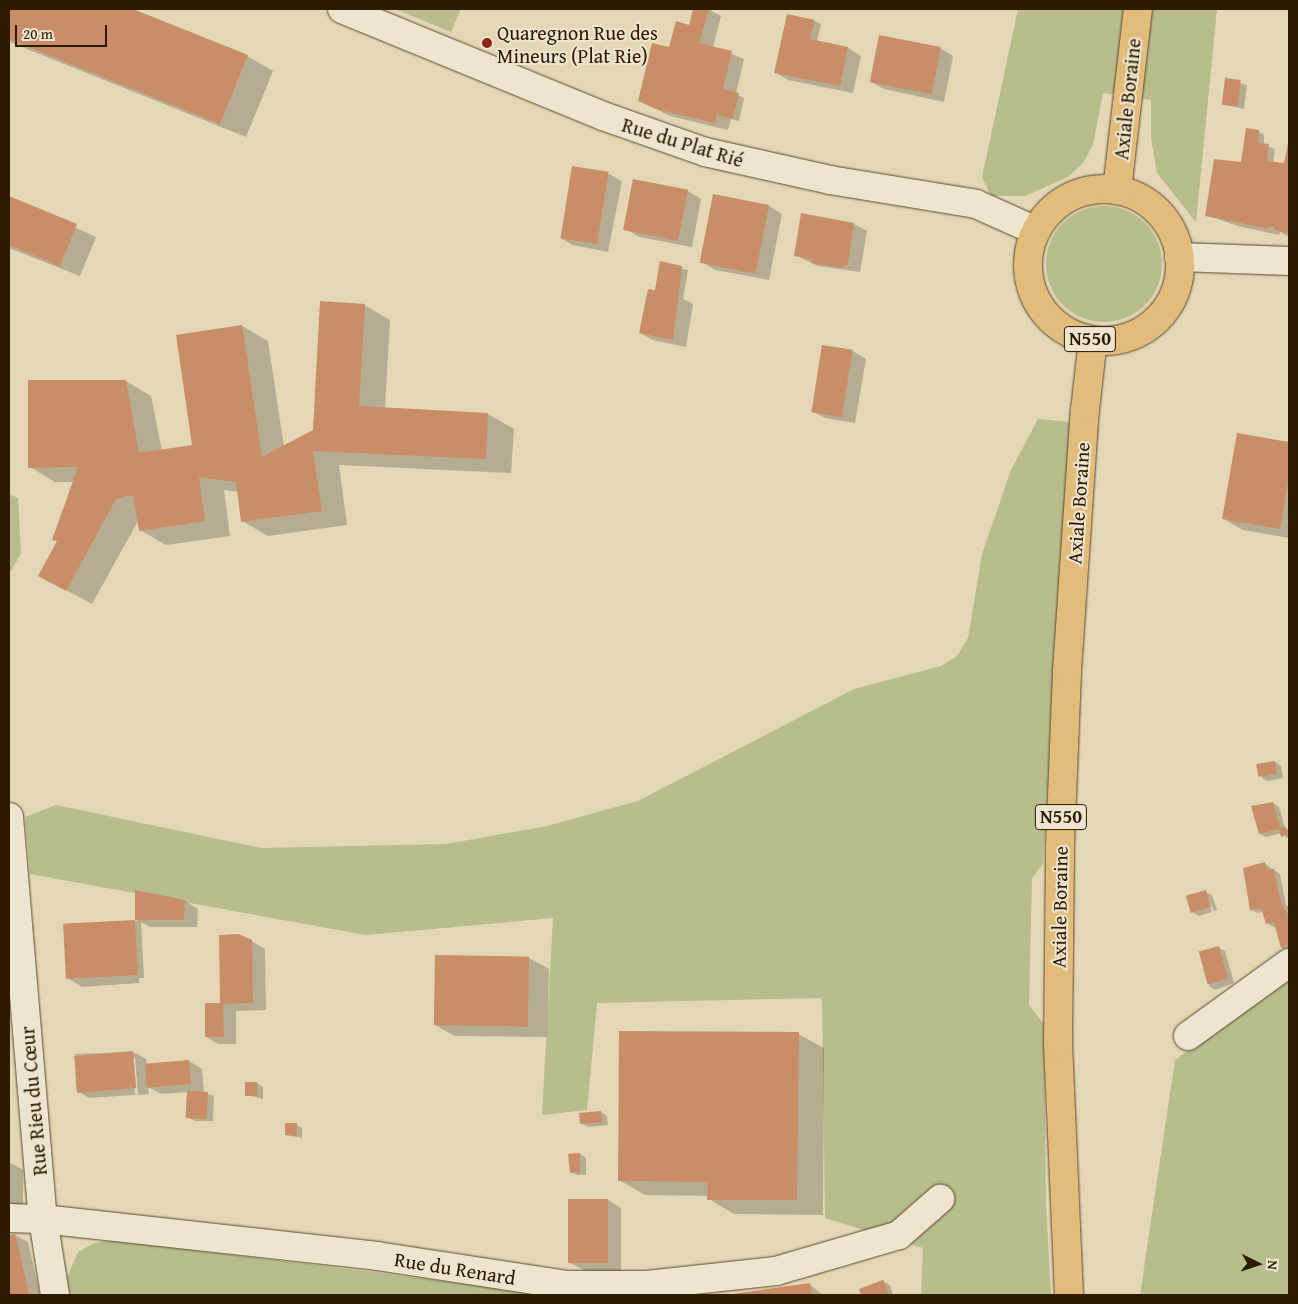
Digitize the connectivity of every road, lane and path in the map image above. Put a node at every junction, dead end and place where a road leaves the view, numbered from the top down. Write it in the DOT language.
graph roads {
  1 [pos="342,9"];
  2 [pos="1138,9"];
  3 [pos="1117,190"];
  4 [pos="1036,231"];
  5 [pos="1179,257"];
  6 [pos="1289,260"];
  7 [pos="1094,340"];
  8 [pos="9,817"];
  9 [pos="1289,963"];
  10 [pos="1188,1036"];
  11 [pos="940,1199"];
  12 [pos="9,1218"];
  13 [pos="43,1219"];
  14 [pos="55,1295"];
  15 [pos="1069,1295"];
  1 -- 4 [label="street, Rue du Plat Rié"];
  2 -- 3 [label="main road, Axiale Boraine"];
  3 -- 4 [label="main road, N550"];
  3 -- 5 [label="main road, N550"];
  4 -- 7 [label="main road, N550"];
  5 -- 6 [label="street"];
  5 -- 7 [label="main road, N550"];
  7 -- 15 [label="main road, Axiale Boraine / N550"];
  8 -- 13 [label="street, Rue Rieu du Cœur"];
  9 -- 10 [label="street"];
  11 -- 13 [label="street, Rue du Renard"];
  12 -- 13 [label="street, Rue du Renard"];
  13 -- 14 [label="street, Rue Rieu du Cœur"];
}
